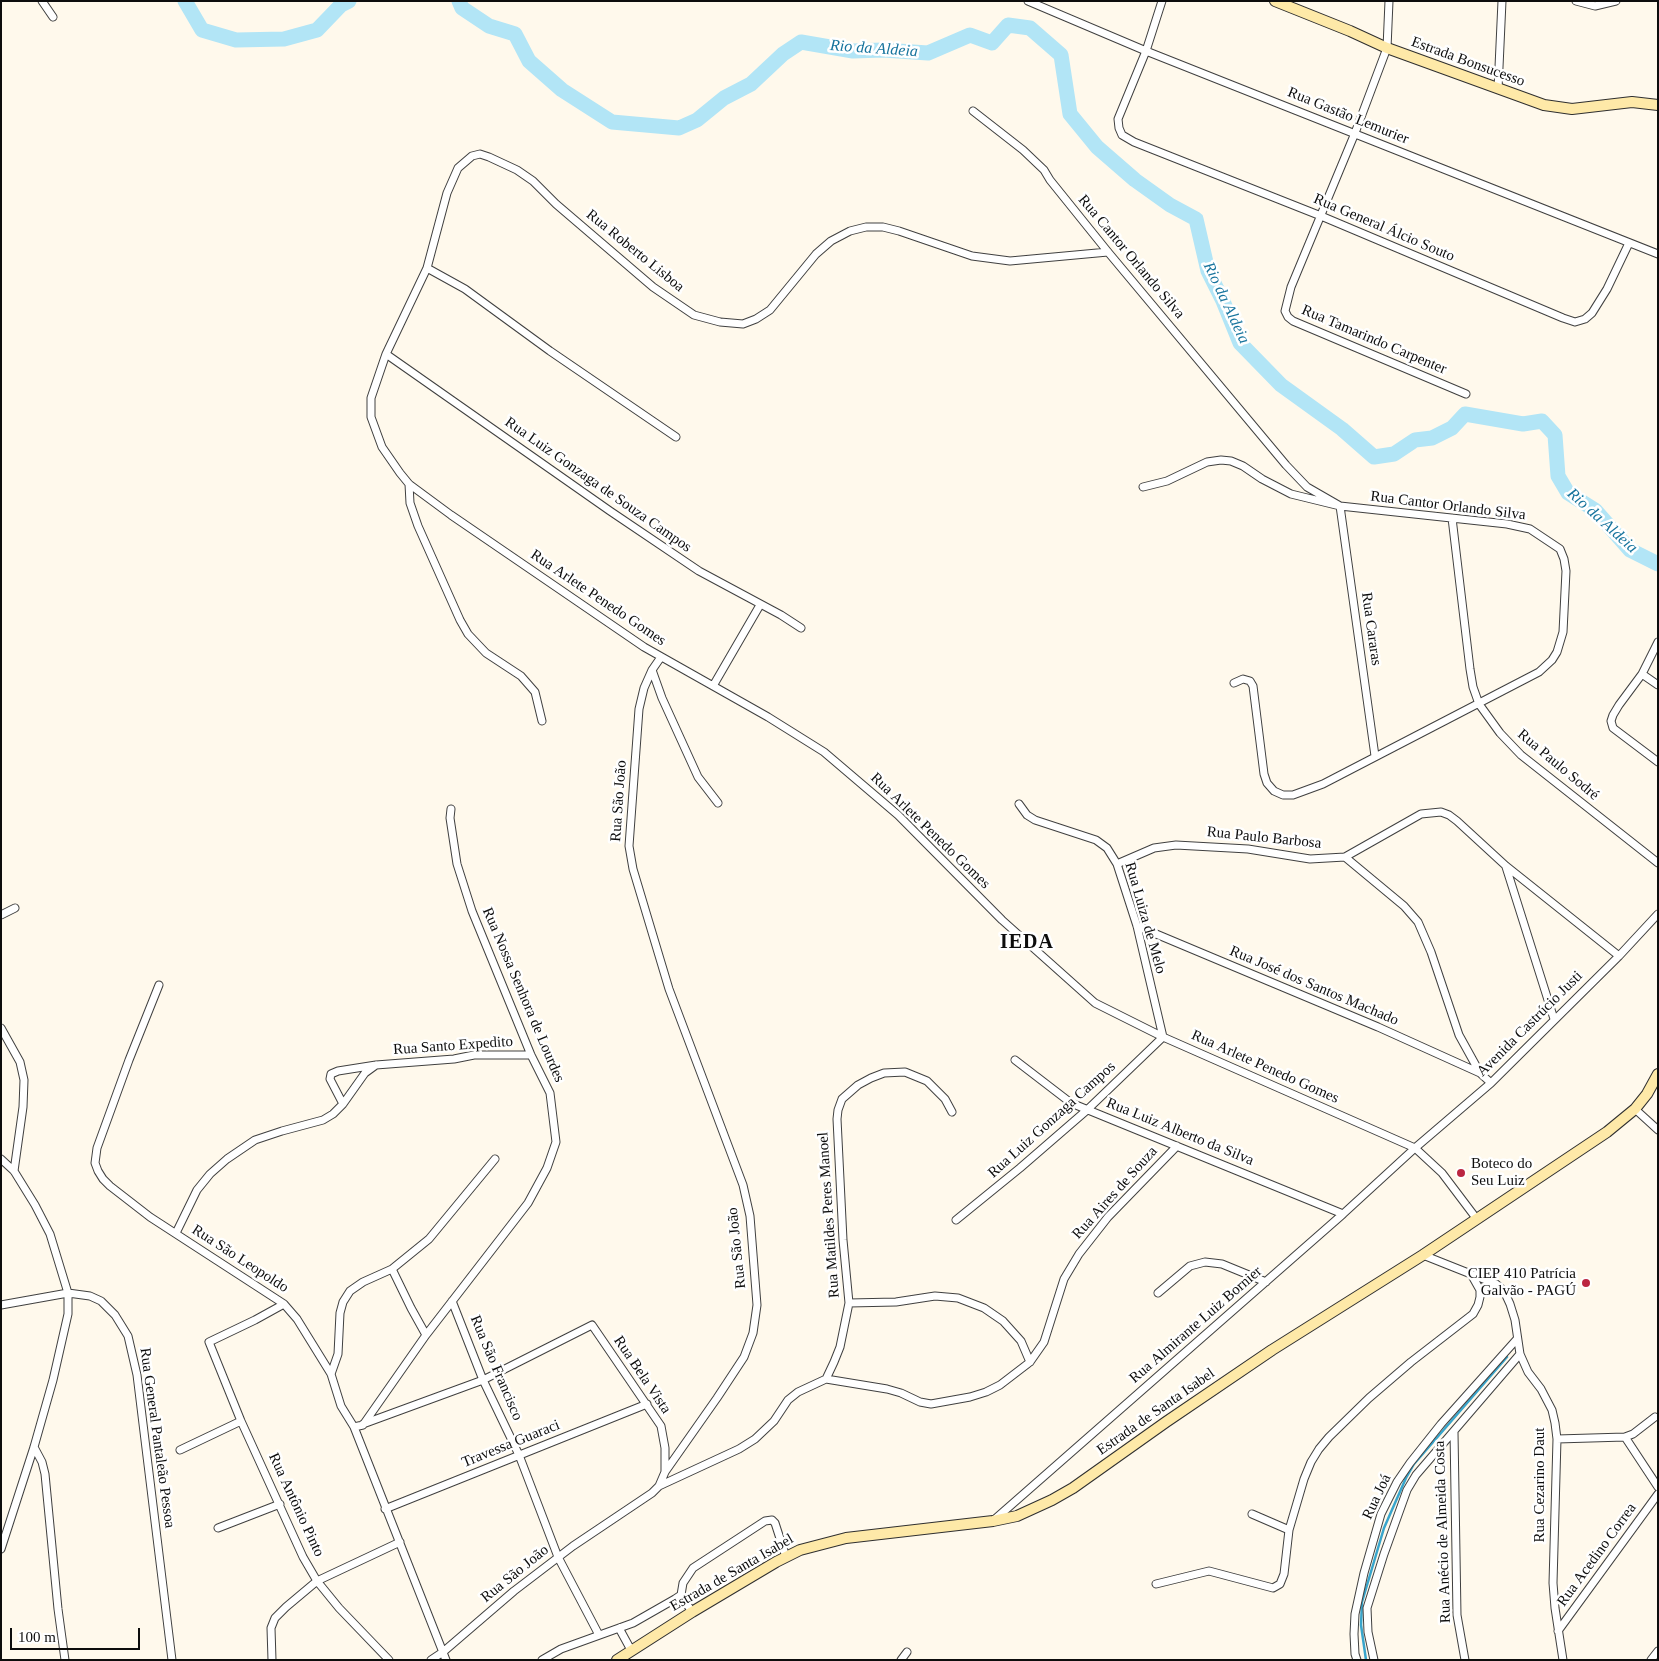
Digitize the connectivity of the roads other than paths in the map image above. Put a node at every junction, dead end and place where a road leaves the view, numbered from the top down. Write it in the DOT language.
graph roads {
  1 [pos="42,1"];
  2 [pos="1028,1"];
  3 [pos="1162,1"];
  4 [pos="1275,1"];
  5 [pos="1389,1"];
  6 [pos="1502,1"];
  7 [pos="1576,1"];
  8 [pos="1616,1"];
  9 [pos="53,17"];
  10 [pos="1387,48"];
  11 [pos="1146,51"];
  12 [pos="1498,89"];
  13 [pos="1658,105"];
  14 [pos="973,111"];
  15 [pos="1355,133"];
  16 [pos="480,154"];
  17 [pos="1321,216"];
  18 [pos="1629,243"];
  19 [pos="1108,252"];
  20 [pos="1658,254"];
  21 [pos="427,268"];
  22 [pos="386,354"];
  23 [pos="1466,394"];
  24 [pos="676,437"];
  25 [pos="409,484"];
  26 [pos="1143,487"];
  27 [pos="1340,506"];
  28 [pos="1452,518"];
  29 [pos="760,605"];
  30 [pos="801,628"];
  31 [pos="1658,642"];
  32 [pos="661,657"];
  33 [pos="652,670"];
  34 [pos="1642,674"];
  35 [pos="1234,683"];
  36 [pos="1658,685"];
  37 [pos="713,686"];
  38 [pos="1479,704"];
  39 [pos="542,721"];
  40 [pos="1375,756"];
  41 [pos="1658,762"];
  42 [pos="718,803"];
  43 [pos="1019,804"];
  44 [pos="451,809"];
  45 [pos="1345,857"];
  46 [pos="1658,863"];
  47 [pos="1117,864"];
  48 [pos="1506,866"];
  49 [pos="15,908"];
  50 [pos="1658,914"];
  51 [pos="1,915"];
  52 [pos="1137,926"];
  53 [pos="1619,956"];
  54 [pos="159,986"];
  55 [pos="1554,1019"];
  56 [pos="1,1028"];
  57 [pos="1163,1037"];
  58 [pos="531,1055"];
  59 [pos="1015,1060"];
  60 [pos="376,1065"];
  61 [pos="1480,1073"];
  62 [pos="1658,1074"];
  63 [pos="1491,1083"];
  64 [pos="343,1104"];
  65 [pos="1635,1109"];
  66 [pos="1087,1110"];
  67 [pos="952,1112"];
  68 [pos="1658,1130"];
  69 [pos="1177,1146"];
  70 [pos="1415,1148"];
  71 [pos="1,1159"];
  72 [pos="494,1159"];
  73 [pos="14,1172"];
  74 [pos="1344,1214"];
  75 [pos="1476,1218"];
  76 [pos="956,1220"];
  77 [pos="176,1233"];
  78 [pos="1423,1255"];
  79 [pos="392,1270"];
  80 [pos="1471,1274"];
  81 [pos="1266,1282"];
  82 [pos="1158,1292"];
  83 [pos="68,1293"];
  84 [pos="452,1301"];
  85 [pos="849,1303"];
  86 [pos="284,1304"];
  87 [pos="1,1305"];
  88 [pos="426,1335"];
  89 [pos="1517,1339"];
  90 [pos="1520,1354"];
  91 [pos="1030,1362"];
  92 [pos="331,1374"];
  93 [pos="1491,1377"];
  94 [pos="826,1379"];
  95 [pos="483,1380"];
  96 [pos="647,1404"];
  97 [pos="1656,1417"];
  98 [pos="241,1421"];
  99 [pos="363,1424"];
  100 [pos="354,1427"];
  101 [pos="1454,1432"];
  102 [pos="1625,1437"];
  103 [pos="1556,1439"];
  104 [pos="34,1447"];
  105 [pos="180,1450"];
  106 [pos="519,1455"];
  107 [pos="665,1472"];
  108 [pos="659,1486"];
  109 [pos="1658,1487"];
  110 [pos="1658,1494"];
  111 [pos="280,1504"];
  112 [pos="386,1509"];
  113 [pos="1252,1514"];
  114 [pos="993,1521"];
  115 [pos="218,1528"];
  116 [pos="1289,1530"];
  117 [pos="400,1542"];
  118 [pos="1,1549"];
  119 [pos="558,1557"];
  120 [pos="786,1557"];
  121 [pos="317,1581"];
  122 [pos="1156,1584"];
  123 [pos="681,1595"];
  124 [pos="692,1612"];
  125 [pos="619,1628"];
  126 [pos="1558,1631"];
  127 [pos="599,1635"];
  128 [pos="632,1650"];
  129 [pos="1658,1651"];
  130 [pos="443,1652"];
  131 [pos="907,1652"];
  132 [pos="65,1660"];
  133 [pos="172,1660"];
  134 [pos="272,1660"];
  135 [pos="389,1660"];
  136 [pos="431,1660"];
  137 [pos="446,1660"];
  138 [pos="542,1660"];
  139 [pos="617,1660"];
  140 [pos="901,1660"];
  141 [pos="1357,1660"];
  142 [pos="1374,1660"];
  143 [pos="1466,1660"];
  144 [pos="1563,1660"];
  145 [pos="1651,1660"];
  1 -- 9 [label="street"];
  2 -- 11 [label="street, Rua Gastão Lemurier"];
  3 -- 11 [label="street"];
  4 -- 10 [label="main road, Estrada Bonsucesso"];
  5 -- 10 [label="street, Rua Tamarindo Carpenter"];
  6 -- 12 [label="street"];
  7 -- 8 [label="street"];
  10 -- 12 [label="main road, Estrada Bonsucesso"];
  10 -- 15 [label="street, Rua Tamarindo Carpenter"];
  11 -- 15 [label="street, Rua Gastão Lemurier"];
  11 -- 17 [label="street, Rua General Álcio Souto"];
  12 -- 13 [label="main road, Estrada Bonsucesso"];
  14 -- 19 [label="street, Rua Cantor Orlando Silva"];
  15 -- 17 [label="street, Rua Tamarindo Carpenter"];
  15 -- 18 [label="street, Rua Gastão Lemurier"];
  16 -- 19 [label="street, Rua Roberto Lisboa"];
  16 -- 21 [label="street, Rua Arlete Penedo Gomes"];
  17 -- 18 [label="street, Rua General Álcio Souto"];
  17 -- 23 [label="street, Rua Tamarindo Carpenter"];
  18 -- 20 [label="street, Rua Gastão Lemurier"];
  19 -- 27 [label="street, Rua Cantor Orlando Silva"];
  21 -- 22 [label="street, Rua Arlete Penedo Gomes"];
  21 -- 24 [label="street"];
  22 -- 25 [label="street, Rua Arlete Penedo Gomes"];
  22 -- 29 [label="street, Rua Luiz Gonzaga de Souza Campos"];
  25 -- 32 [label="street, Rua Arlete Penedo Gomes"];
  25 -- 39 [label="street"];
  26 -- 27 [label="street"];
  27 -- 28 [label="street, Rua Cantor Orlando Silva"];
  27 -- 40 [label="street, Rua Cararas"];
  28 -- 38 [label="street, Rua Paulo Sodré"];
  28 -- 38 [label="street, Rua Cantor Orlando Silva"];
  29 -- 30 [label="street, Rua Luiz Gonzaga de Souza Campos"];
  29 -- 37 [label="street"];
  31 -- 34 [label="street"];
  32 -- 33 [label="street, Rua São João"];
  32 -- 37 [label="street, Rua Arlete Penedo Gomes"];
  33 -- 42 [label="street"];
  33 -- 107 [label="street, Rua São João"];
  34 -- 36 [label="street"];
  34 -- 41 [label="street"];
  35 -- 40 [label="street, Rua Cantor Orlando Silva"];
  37 -- 57 [label="street, Rua Arlete Penedo Gomes"];
  38 -- 40 [label="street, Rua Cantor Orlando Silva"];
  38 -- 46 [label="street, Rua Paulo Sodré"];
  43 -- 47 [label="street, Rua Luiza de Melo"];
  44 -- 58 [label="street, Rua Nossa Senhora de Lourdes"];
  45 -- 47 [label="street, Rua Paulo Barbosa"];
  45 -- 48 [label="street, Rua Paulo Barbosa"];
  45 -- 61 [label="street"];
  47 -- 52 [label="street, Rua Luiza de Melo"];
  48 -- 53 [label="street, Rua Paulo Barbosa"];
  48 -- 55 [label="street"];
  49 -- 51 [label="street"];
  50 -- 53 [label="street, Avenida Castrúcio Justi"];
  52 -- 57 [label="street, Rua Luiza de Melo"];
  52 -- 61 [label="street, Rua José dos Santos Machado"];
  53 -- 55 [label="street, Avenida Castrúcio Justi"];
  54 -- 77 [label="street, Rua São Leopoldo"];
  55 -- 63 [label="street, Avenida Castrúcio Justi"];
  56 -- 73 [label="street"];
  57 -- 66 [label="street, Rua Luiz Gonzaga Campos"];
  57 -- 70 [label="street, Rua Arlete Penedo Gomes"];
  58 -- 60 [label="street, Rua Santo Expedito"];
  58 -- 84 [label="street, Rua Nossa Senhora de Lourdes"];
  59 -- 66 [label="street, Rua Luiz Alberto da Silva"];
  60 -- 64 [label="street, Rua Santo Expedito"];
  60 -- 64 [label="street, Rua Santo Expedito"];
  61 -- 63 [label="street"];
  62 -- 65 [label="main road, Estrada de Santa Isabel"];
  63 -- 70 [label="street, Avenida Castrúcio Justi"];
  64 -- 77 [label="street, Rua Santo Expedito"];
  65 -- 68 [label="street"];
  65 -- 75 [label="main road, Estrada de Santa Isabel"];
  66 -- 69 [label="street, Rua Luiz Alberto da Silva"];
  66 -- 76 [label="street, Rua Luiz Gonzaga Campos"];
  67 -- 85 [label="street, Rua Matildes Peres Manoel"];
  69 -- 74 [label="street, Rua Luiz Alberto da Silva"];
  69 -- 91 [label="street, Rua Aires de Souza"];
  70 -- 74 [label="street, Rua Almirante Luiz Bornier"];
  70 -- 75 [label="street, Rua Arlete Penedo Gomes"];
  71 -- 73 [label="street"];
  72 -- 79 [label="street"];
  73 -- 83 [label="street"];
  74 -- 81 [label="street, Rua Almirante Luiz Bornier"];
  75 -- 78 [label="main road, Estrada de Santa Isabel"];
  77 -- 86 [label="street, Rua São Leopoldo"];
  78 -- 80 [label="street, Rua Cezarino Daut"];
  78 -- 114 [label="main road, Estrada de Santa Isabel"];
  79 -- 88 [label="street"];
  79 -- 92 [label="street"];
  80 -- 89 [label="street, Rua Cezarino Daut"];
  80 -- 116 [label="street"];
  81 -- 82 [label="street"];
  81 -- 114 [label="street, Rua Almirante Luiz Bornier"];
  83 -- 87 [label="street, Rua General Pantaleão Pessoa"];
  83 -- 104 [label="street"];
  83 -- 133 [label="street, Rua General Pantaleão Pessoa"];
  84 -- 88 [label="street, Rua Nossa Senhora de Lourdes"];
  84 -- 95 [label="street, Rua São Francisco"];
  85 -- 91 [label="street"];
  85 -- 94 [label="street, Rua Matildes Peres Manoel"];
  86 -- 92 [label="street, Rua São Leopoldo"];
  86 -- 98 [label="street, Rua Antônio Pinto"];
  88 -- 99 [label="street, Rua Nossa Senhora de Lourdes"];
  89 -- 90 [label="street, Rua Cezarino Daut"];
  89 -- 93 [label="street, Rua Joá"];
  90 -- 93 [label="street, Rua Joá"];
  90 -- 103 [label="street, Rua Cezarino Daut"];
  91 -- 94 [label="street, Rua Aires de Souza"];
  92 -- 100 [label="street, Rua São Leopoldo"];
  93 -- 101 [label="street, Rua Joá"];
  93 -- 141 [label="street, Rua Joá"];
  94 -- 108 [label="street"];
  95 -- 96 [label="street, Rua Bela Vista"];
  95 -- 99 [label="street"];
  95 -- 106 [label="street, Rua São Francisco"];
  96 -- 106 [label="street, Travessa Guaraci"];
  96 -- 107 [label="street, Rua Bela Vista"];
  97 -- 102 [label="street"];
  98 -- 105 [label="street"];
  98 -- 111 [label="street, Rua Antônio Pinto"];
  99 -- 100 [label="street"];
  100 -- 112 [label="street, Rua São Leopoldo"];
  101 -- 142 [label="street, Rua Joá"];
  101 -- 143 [label="street, Rua Anécio de Almeida Costa"];
  102 -- 103 [label="street"];
  102 -- 109 [label="street"];
  103 -- 126 [label="street, Rua Cezarino Daut"];
  104 -- 118 [label="street"];
  104 -- 132 [label="street"];
  106 -- 112 [label="street, Travessa Guaraci"];
  106 -- 119 [label="street, Rua São Francisco"];
  107 -- 108 [label="street, Rua São João"];
  108 -- 119 [label="street, Rua São João"];
  110 -- 126 [label="street, Rua Acedino Correa"];
  111 -- 115 [label="street"];
  111 -- 121 [label="street, Rua Antônio Pinto"];
  112 -- 117 [label="street, Rua São Leopoldo"];
  113 -- 116 [label="street"];
  114 -- 120 [label="main road, Estrada de Santa Isabel"];
  116 -- 122 [label="street"];
  117 -- 121 [label="street"];
  117 -- 130 [label="street, Rua São Leopoldo"];
  119 -- 127 [label="street, Rua São Francisco"];
  119 -- 130 [label="street, Rua São João"];
  120 -- 123 [label="street"];
  120 -- 124 [label="main road, Estrada de Santa Isabel"];
  121 -- 134 [label="street"];
  121 -- 135 [label="street, Rua Antônio Pinto"];
  123 -- 124 [label="street"];
  123 -- 125 [label="street"];
  124 -- 128 [label="main road, Estrada de Santa Isabel"];
  125 -- 127 [label="street"];
  125 -- 128 [label="street"];
  126 -- 144 [label="street, Rua Cezarino Daut"];
  127 -- 138 [label="street"];
  128 -- 139 [label="main road, Estrada de Santa Isabel"];
  129 -- 145 [label="street"];
  130 -- 136 [label="street, Rua São João"];
  130 -- 137 [label="street, Rua São Leopoldo"];
  131 -- 140 [label="street"];
}
